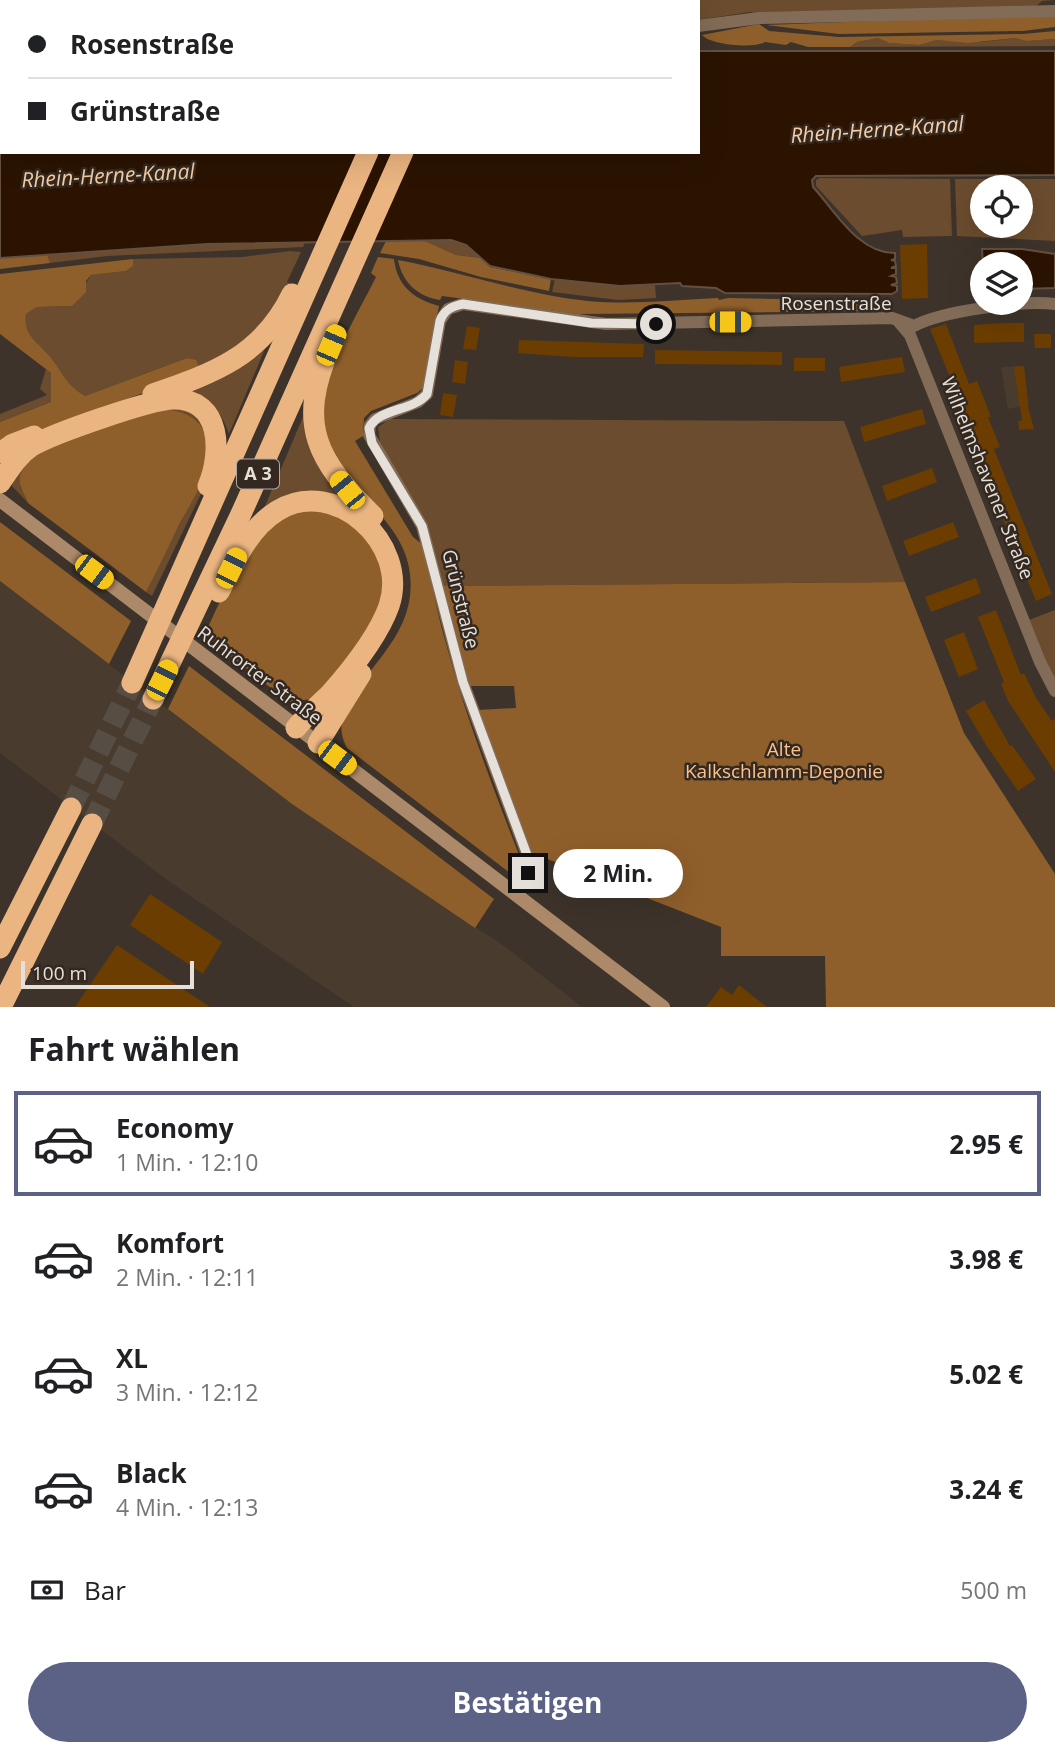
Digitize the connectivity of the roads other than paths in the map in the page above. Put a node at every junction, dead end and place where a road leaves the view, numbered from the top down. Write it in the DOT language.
graph roads {
  1 [pos="1055,11"];
  2 [pos="700,26"];
  3 [pos="367,154"];
  4 [pos="402,154"];
  5 [pos="322,253"];
  6 [pos="347,277"];
  7 [pos="1055,304"];
  8 [pos="448,309"];
  9 [pos="898,321"];
  10 [pos="0,453"];
  11 [pos="0,482"];
  12 [pos="0,500"];
  13 [pos="184,570"];
  14 [pos="171,662"];
  15 [pos="132,683"];
  16 [pos="1055,691"];
  17 [pos="153,699"];
  18 [pos="296,728"];
  19 [pos="318,743"];
  20 [pos="71,808"];
  21 [pos="92,824"];
  22 [pos="513,892"];
  23 [pos="0,948"];
  24 [pos="1,1007"];
  25 [pos="663,1007"];
  1 -- 2 [label="street"];
  3 -- 5 [label="highway, A 3"];
  4 -- 6 [label="highway, A 3"];
  5 -- 10 [label="highway"];
  5 -- 13 [label="highway, A 3"];
  6 -- 14 [label="highway, A 3"];
  6 -- 19 [label="highway"];
  7 -- 9 [label="street, Rosenstraße"];
  8 -- 9 [label="street, Rosenstraße"];
  8 -- 22 [label="street, Grünstraße"];
  9 -- 16 [label="street, Wilhelmshavener Straße"];
  11 -- 13 [label="highway"];
  12 -- 18 [label="main road, Ruhrorter Straße"];
  13 -- 15 [label="highway, A 3"];
  14 -- 17 [label="highway, A 3"];
  14 -- 18 [label="highway"];
  18 -- 19 [label="main road, Ruhrorter Straße"];
  19 -- 22 [label="main road, Ruhrorter Straße"];
  20 -- 23 [label="highway"];
  21 -- 24 [label="highway"];
  22 -- 25 [label="main road, Ruhrorter Straße"];
}
